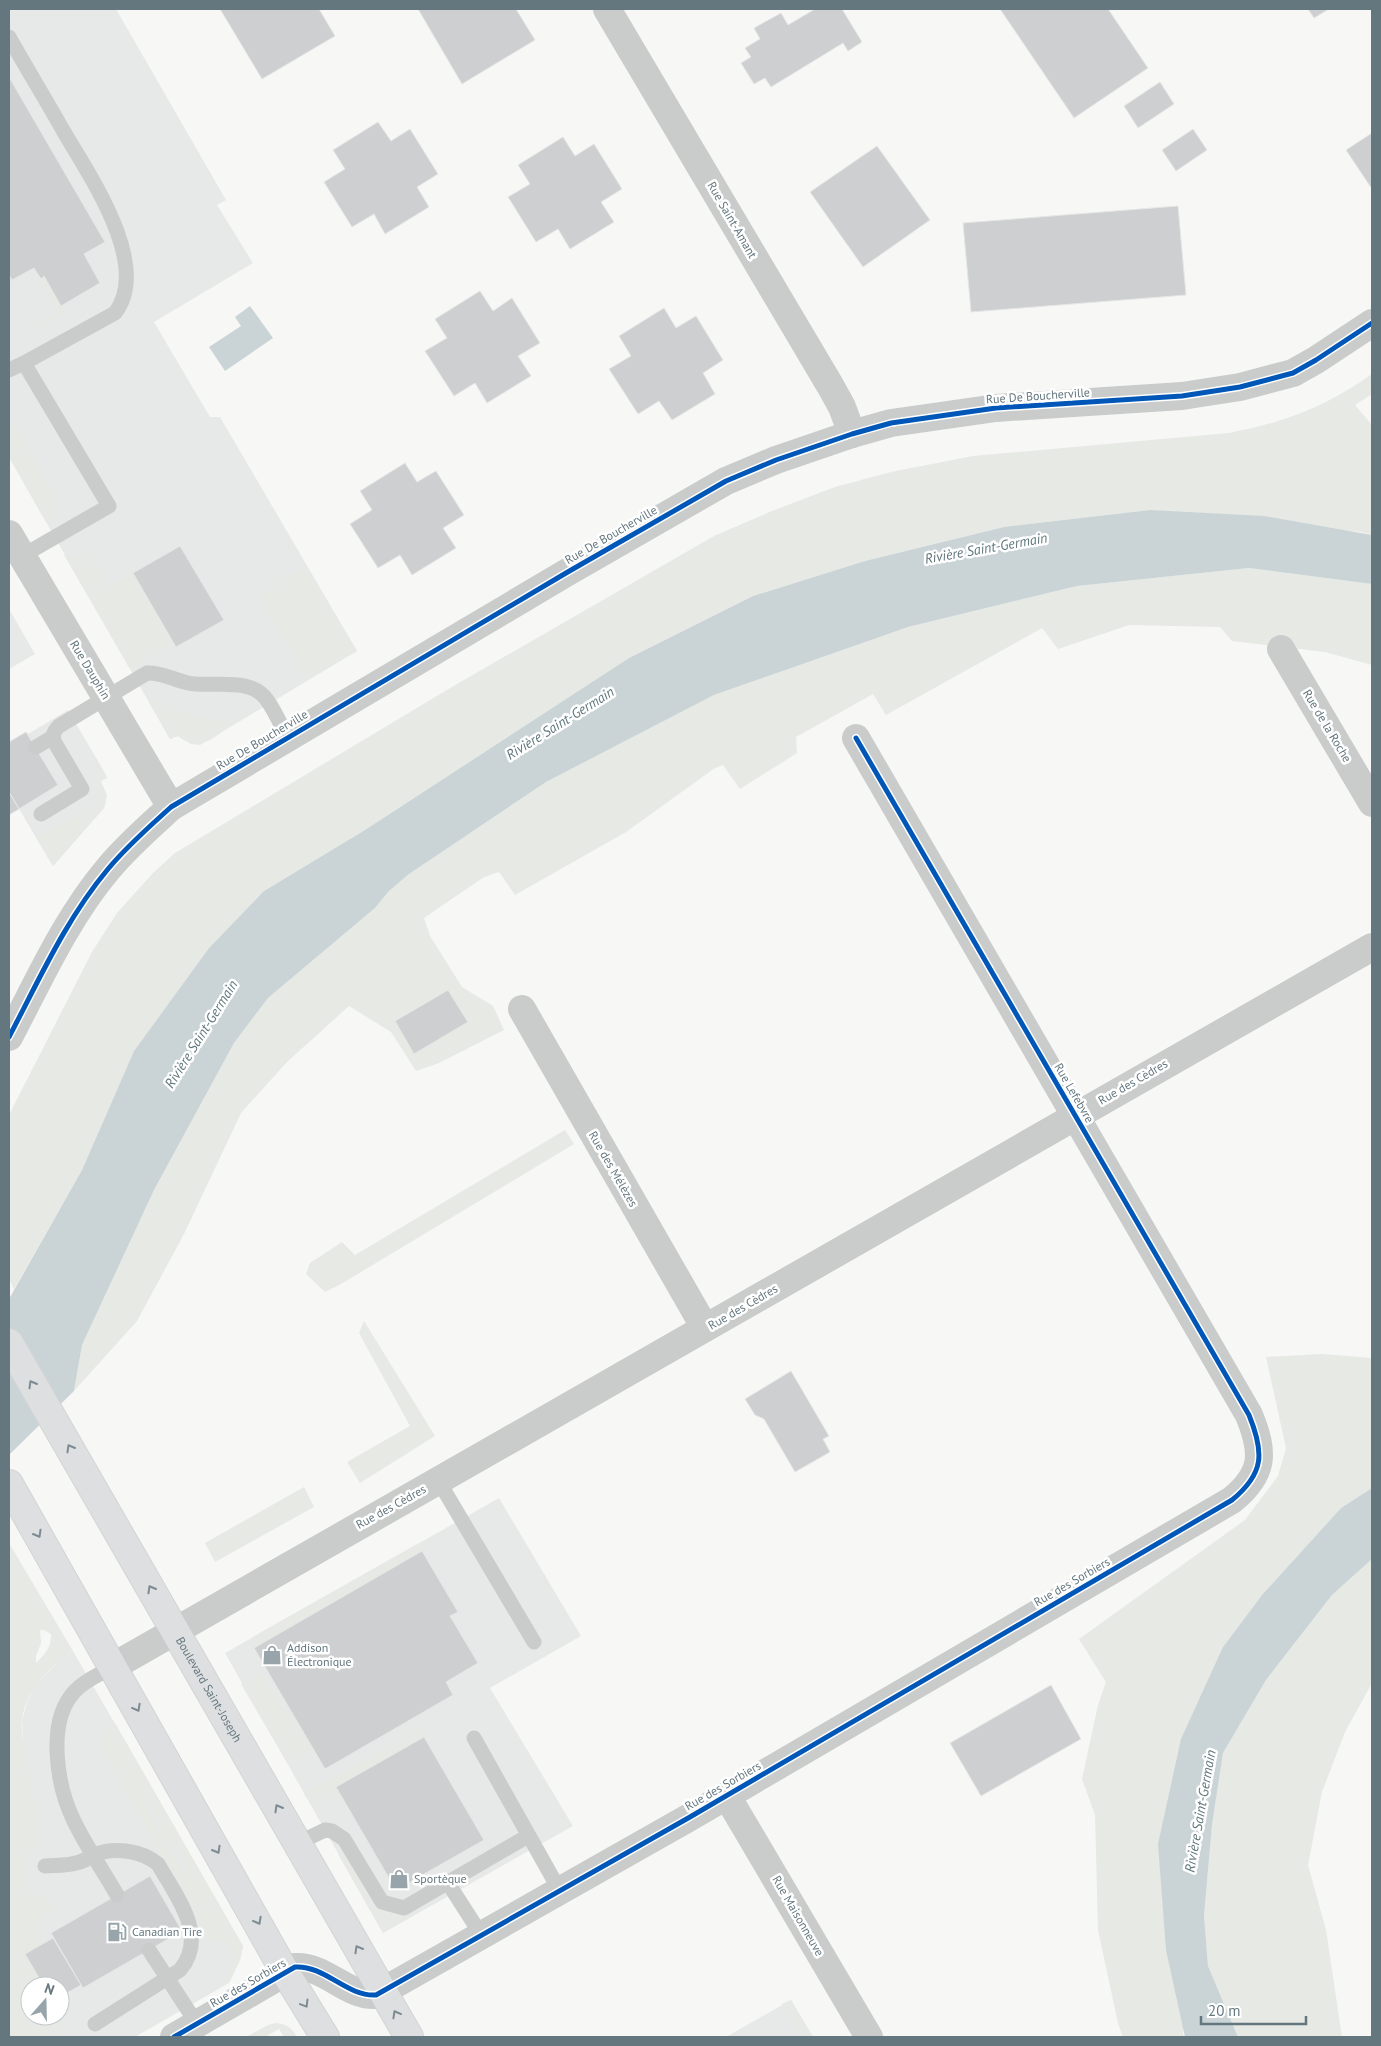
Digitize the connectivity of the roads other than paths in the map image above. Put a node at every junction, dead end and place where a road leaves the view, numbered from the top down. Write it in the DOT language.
graph roads {
  1 [pos="608,9"];
  2 [pos="9,37"];
  3 [pos="1372,323"];
  4 [pos="24,363"];
  5 [pos="9,370"];
  6 [pos="852,434"];
  7 [pos="15,545"];
  8 [pos="1281,648"];
  9 [pos="106,697"];
  10 [pos="53,737"];
  11 [pos="287,737"];
  12 [pos="856,738"];
  13 [pos="36,747"];
  14 [pos="1372,803"];
  15 [pos="171,807"];
  16 [pos="41,814"];
  17 [pos="1372,947"];
  18 [pos="16,1007"];
  19 [pos="522,1010"];
  20 [pos="9,1037"];
  21 [pos="1076,1115"];
  22 [pos="705,1328"];
  23 [pos="9,1343"];
  24 [pos="1260,1463"];
  25 [pos="438,1480"];
  26 [pos="11,1488"];
  27 [pos="175,1632"];
  28 [pos="534,1642"];
  29 [pos="114,1666"];
  30 [pos="474,1738"];
  31 [pos="727,1796"];
  32 [pos="528,1836"];
  33 [pos="298,1843"];
  34 [pos="94,1856"];
  35 [pos="45,1866"];
  36 [pos="448,1882"];
  37 [pos="560,1891"];
  38 [pos="117,1895"];
  39 [pos="482,1936"];
  40 [pos="149,1950"];
  41 [pos="285,1972"];
  42 [pos="167,1978"];
  43 [pos="383,1991"];
  44 [pos="95,2024"];
  45 [pos="185,2031"];
  46 [pos="325,2037"];
  47 [pos="409,2037"];
  48 [pos="869,2037"];
  1 -- 6 [label="street, Rue Saint-Amant"];
  2 -- 4 [label="lane"];
  3 -- 6 [label="street, Rue De Boucherville"];
  4 -- 5 [label="lane"];
  4 -- 7 [label="lane"];
  6 -- 11 [label="street, Rue De Boucherville"];
  7 -- 9 [label="street, Rue Dauphin"];
  8 -- 14 [label="street, Rue de la Roche"];
  9 -- 10 [label="lane"];
  9 -- 11 [label="lane"];
  9 -- 15 [label="street, Rue Dauphin"];
  10 -- 13 [label="lane"];
  10 -- 16 [label="lane"];
  11 -- 15 [label="street, Rue De Boucherville"];
  12 -- 21 [label="street, Rue Lefebvre"];
  15 -- 18 [label="street, Rue De Boucherville"];
  17 -- 21 [label="street, Rue des Cèdres"];
  18 -- 20 [label="street, Rue De Boucherville"];
  19 -- 22 [label="street, Rue des Mélèzes"];
  21 -- 22 [label="street, Rue des Cèdres"];
  21 -- 24 [label="street, Rue Lefebvre"];
  22 -- 25 [label="street, Rue des Cèdres"];
  27 -- 23 [label="main road, Boulevard Saint-Joseph, one-way"];
  24 -- 31 [label="street, Rue des Sorbiers"];
  25 -- 27 [label="street, Rue des Cèdres"];
  25 -- 28 [label="lane"];
  26 -- 29 [label="main road, one-way"];
  27 -- 29 [label="street, Rue des Cèdres"];
  33 -- 27 [label="main road, Boulevard Saint-Joseph, one-way"];
  29 -- 34 [label="lane"];
  29 -- 41 [label="main road, one-way"];
  30 -- 32 [label="lane"];
  31 -- 37 [label="street, Rue des Sorbiers"];
  31 -- 48 [label="street, Rue Maisonneuve"];
  32 -- 36 [label="lane"];
  32 -- 37 [label="lane"];
  33 -- 36 [label="lane"];
  43 -- 33 [label="main road, Boulevard Saint-Joseph, one-way"];
  34 -- 35 [label="lane"];
  34 -- 38 [label="lane"];
  34 -- 42 [label="lane"];
  36 -- 39 [label="lane"];
  37 -- 39 [label="street, Rue des Sorbiers"];
  39 -- 43 [label="street, Rue des Sorbiers"];
  40 -- 42 [label="lane"];
  41 -- 43 [label="street, Rue des Sorbiers"];
  41 -- 45 [label="street, Rue des Sorbiers"];
  41 -- 46 [label="main road, one-way"];
  42 -- 44 [label="lane"];
  42 -- 45 [label="lane"];
  47 -- 43 [label="main road, Boulevard Saint-Joseph, one-way"];
}
